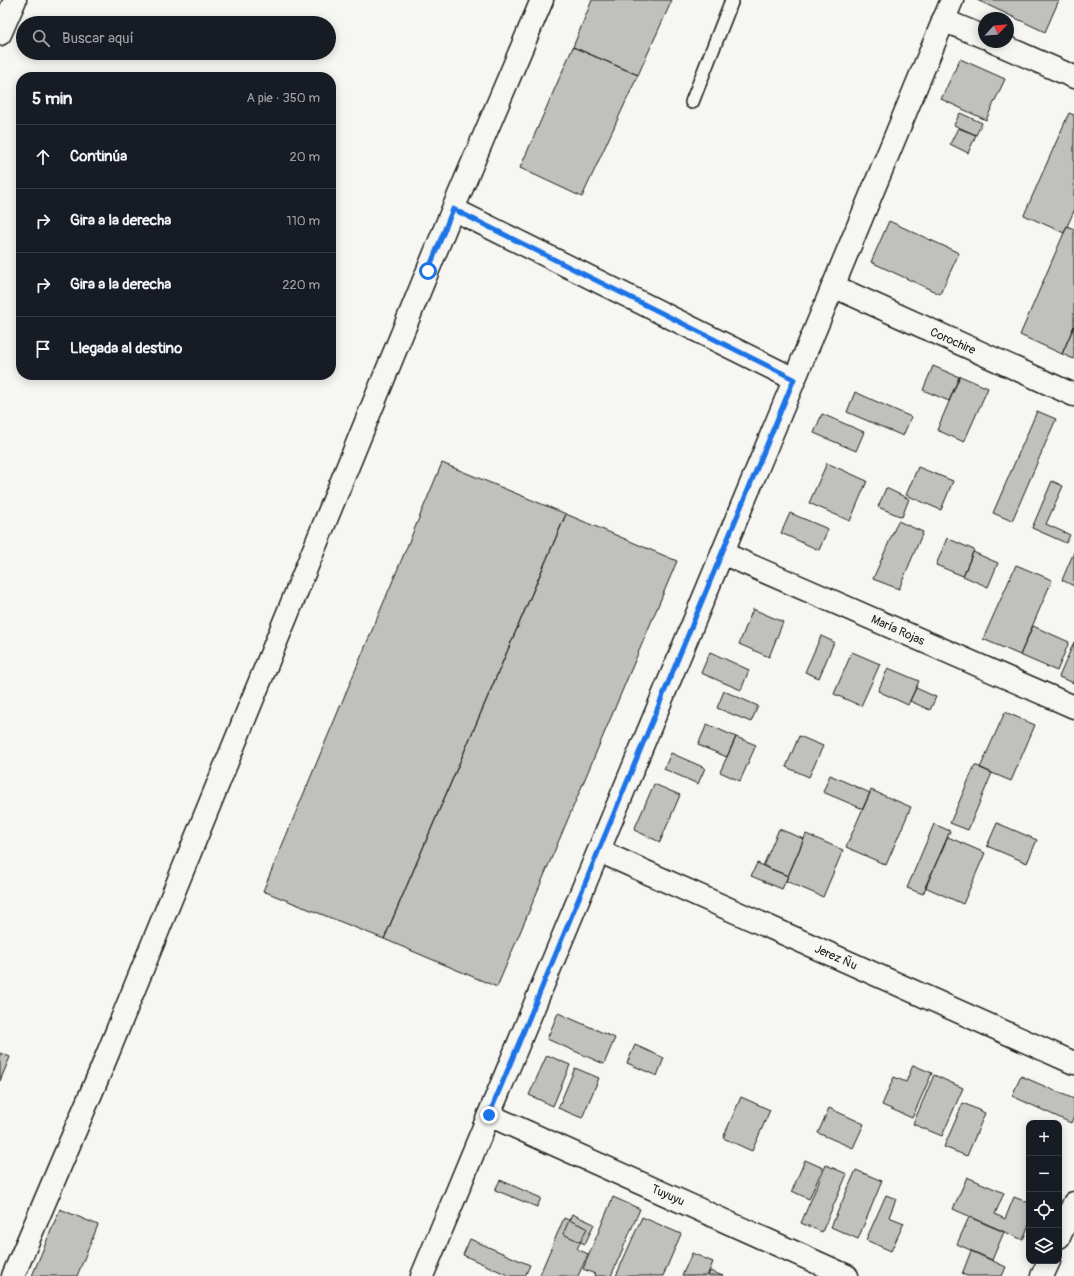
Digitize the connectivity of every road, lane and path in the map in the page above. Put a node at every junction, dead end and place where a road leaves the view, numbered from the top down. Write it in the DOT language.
graph roads {
  1 [pos="15,0"];
  2 [pos="542,0"];
  3 [pos="732,0"];
  4 [pos="952,0"];
  5 [pos="944,20"];
  6 [pos="0,34"];
  7 [pos="978,35"];
  8 [pos="1008,48"];
  9 [pos="1074,77"];
  10 [pos="692,102"];
  11 [pos="453,209"];
  12 [pos="833,286"];
  13 [pos="794,379"];
  14 [pos="1074,395"];
  15 [pos="722,553"];
  16 [pos="1074,707"];
  17 [pos="599,851"];
  18 [pos="1074,1063"];
  19 [pos="489,1115"];
  20 [pos="1074,1203"];
  21 [pos="1062,1231"];
  22 [pos="1048,1264"];
  23 [pos="13,1276"];
  24 [pos="422,1276"];
  25 [pos="847,1276"];
  26 [pos="1042,1276"];
  1 -- 6 [label="street"];
  2 -- 11 [label="street"];
  3 -- 10 [label="lane"];
  4 -- 5 [label="street"];
  5 -- 7 [label="street"];
  5 -- 12 [label="street"];
  8 -- 9 [label="street"];
  11 -- 13 [label="street"];
  11 -- 23 [label="street"];
  12 -- 13 [label="street"];
  12 -- 14 [label="street, Corochire"];
  13 -- 15 [label="street"];
  15 -- 16 [label="street, María Rojas"];
  15 -- 17 [label="street"];
  17 -- 18 [label="street, Jerez Ñu"];
  17 -- 19 [label="street"];
  19 -- 24 [label="street"];
  19 -- 25 [label="street, Tuyuyu"];
  20 -- 21 [label="street"];
  22 -- 26 [label="street"];
}
